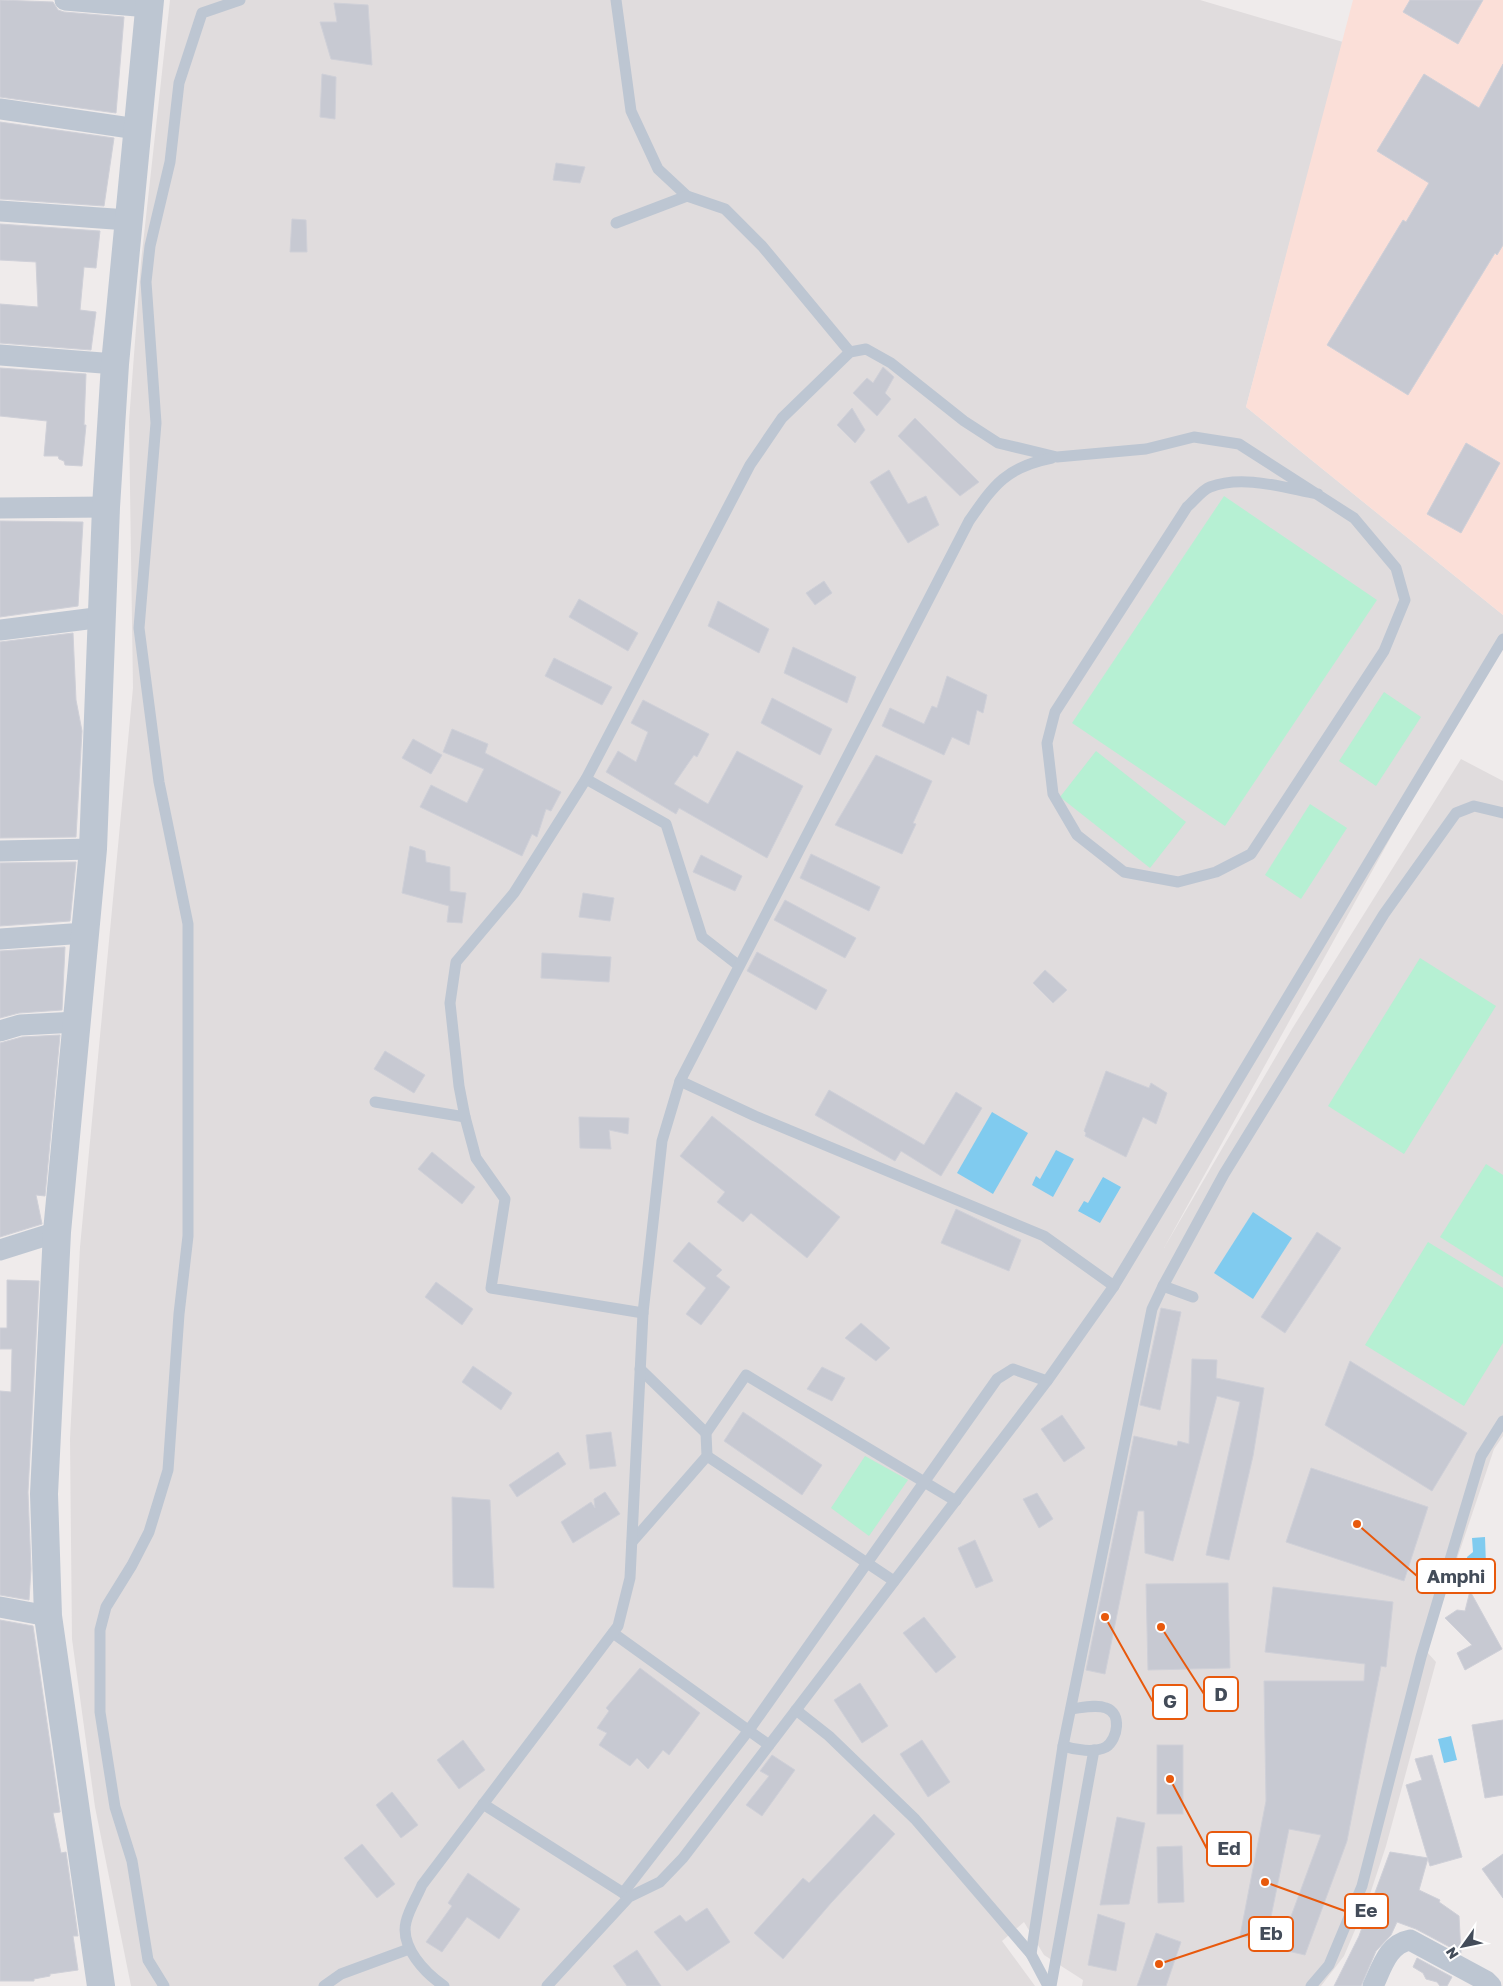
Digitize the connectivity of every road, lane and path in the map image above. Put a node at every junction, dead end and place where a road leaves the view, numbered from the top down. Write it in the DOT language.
graph roads {
  1 [pos="65,0"];
  2 [pos="240,0"];
  3 [pos="616,0"];
  4 [pos="150,3"];
  5 [pos="0,109"];
  6 [pos="137,129"];
  7 [pos="687,196"];
  8 [pos="0,211"];
  9 [pos="128,220"];
  10 [pos="616,222"];
  11 [pos="850,352"];
  12 [pos="0,355"];
  13 [pos="115,364"];
  14 [pos="1057,457"];
  15 [pos="1318,494"];
  16 [pos="106,507"];
  17 [pos="0,508"];
  18 [pos="103,617"];
  19 [pos="0,630"];
  20 [pos="1503,639"];
  21 [pos="586,779"];
  22 [pos="1503,813"];
  23 [pos="93,849"];
  24 [pos="0,851"];
  25 [pos="85,933"];
  26 [pos="0,939"];
  27 [pos="738,965"];
  28 [pos="77,1022"];
  29 [pos="0,1031"];
  30 [pos="680,1081"];
  31 [pos="375,1102"];
  32 [pos="465,1116"];
  33 [pos="57,1232"];
  34 [pos="0,1250"];
  35 [pos="1114,1286"];
  36 [pos="1163,1286"];
  37 [pos="1193,1297"];
  38 [pos="643,1313"];
  39 [pos="640,1369"];
  40 [pos="1047,1381"];
  41 [pos="1503,1421"];
  42 [pos="706,1433"];
  43 [pos="707,1456"];
  44 [pos="924,1482"];
  45 [pos="956,1502"];
  46 [pos="632,1542"];
  47 [pos="867,1563"];
  48 [pos="894,1581"];
  49 [pos="0,1607"];
  50 [pos="48,1616"];
  51 [pos="613,1633"];
  52 [pos="1071,1709"];
  53 [pos="796,1710"];
  54 [pos="749,1730"];
  55 [pos="769,1745"];
  56 [pos="1063,1746"];
  57 [pos="1094,1750"];
  58 [pos="483,1804"];
  59 [pos="626,1895"];
  60 [pos="409,1949"];
  61 [pos="1031,1954"];
  62 [pos="101,1986"];
  63 [pos="164,1986"];
  64 [pos="324,1986"];
  65 [pos="444,1986"];
  66 [pos="547,1986"];
  67 [pos="1049,1986"];
  68 [pos="1312,1986"];
  69 [pos="1373,1986"];
  70 [pos="1491,1986"];
  1 -- 4 [label="street"];
  2 -- 63 [label="lane"];
  3 -- 7 [label="lane"];
  4 -- 6 [label="street"];
  5 -- 6 [label="street"];
  6 -- 9 [label="street"];
  7 -- 10 [label="lane"];
  7 -- 11 [label="lane"];
  8 -- 9 [label="street"];
  9 -- 13 [label="street"];
  11 -- 14 [label="lane"];
  11 -- 21 [label="lane"];
  12 -- 13 [label="street"];
  13 -- 16 [label="street"];
  14 -- 15 [label="lane"];
  14 -- 27 [label="lane"];
  15 -- 15 [label="lane"];
  16 -- 17 [label="street"];
  16 -- 18 [label="street"];
  18 -- 19 [label="street"];
  18 -- 23 [label="street"];
  20 -- 35 [label="lane"];
  21 -- 27 [label="lane"];
  21 -- 32 [label="lane"];
  22 -- 36 [label="lane"];
  23 -- 24 [label="street"];
  23 -- 25 [label="street"];
  25 -- 26 [label="street"];
  25 -- 28 [label="street"];
  27 -- 30 [label="lane"];
  28 -- 29 [label="street"];
  28 -- 33 [label="street"];
  30 -- 35 [label="lane"];
  30 -- 38 [label="lane"];
  31 -- 32 [label="lane"];
  32 -- 38 [label="lane"];
  33 -- 34 [label="street"];
  33 -- 50 [label="street"];
  35 -- 40 [label="lane"];
  36 -- 37 [label="lane"];
  36 -- 52 [label="lane"];
  38 -- 39 [label="lane"];
  39 -- 42 [label="lane"];
  39 -- 46 [label="lane"];
  40 -- 44 [label="lane"];
  40 -- 45 [label="lane"];
  41 -- 68 [label="lane"];
  42 -- 43 [label="lane"];
  42 -- 44 [label="lane"];
  43 -- 46 [label="lane"];
  43 -- 47 [label="lane"];
  44 -- 45 [label="lane"];
  44 -- 47 [label="lane"];
  45 -- 48 [label="lane"];
  46 -- 51 [label="lane"];
  47 -- 48 [label="lane"];
  47 -- 54 [label="lane"];
  48 -- 53 [label="lane"];
  49 -- 50 [label="street"];
  50 -- 62 [label="street"];
  51 -- 54 [label="lane"];
  51 -- 58 [label="lane"];
  52 -- 56 [label="lane"];
  52 -- 57 [label="lane"];
  53 -- 55 [label="lane"];
  53 -- 61 [label="lane"];
  54 -- 55 [label="lane"];
  54 -- 59 [label="lane"];
  55 -- 59 [label="lane"];
  56 -- 57 [label="lane"];
  56 -- 61 [label="lane"];
  57 -- 67 [label="lane"];
  58 -- 59 [label="lane"];
  58 -- 60 [label="lane"];
  59 -- 66 [label="lane"];
  60 -- 64 [label="lane"];
  60 -- 65 [label="lane"];
  61 -- 67 [label="lane"];
  69 -- 70 [label="street"];
}
